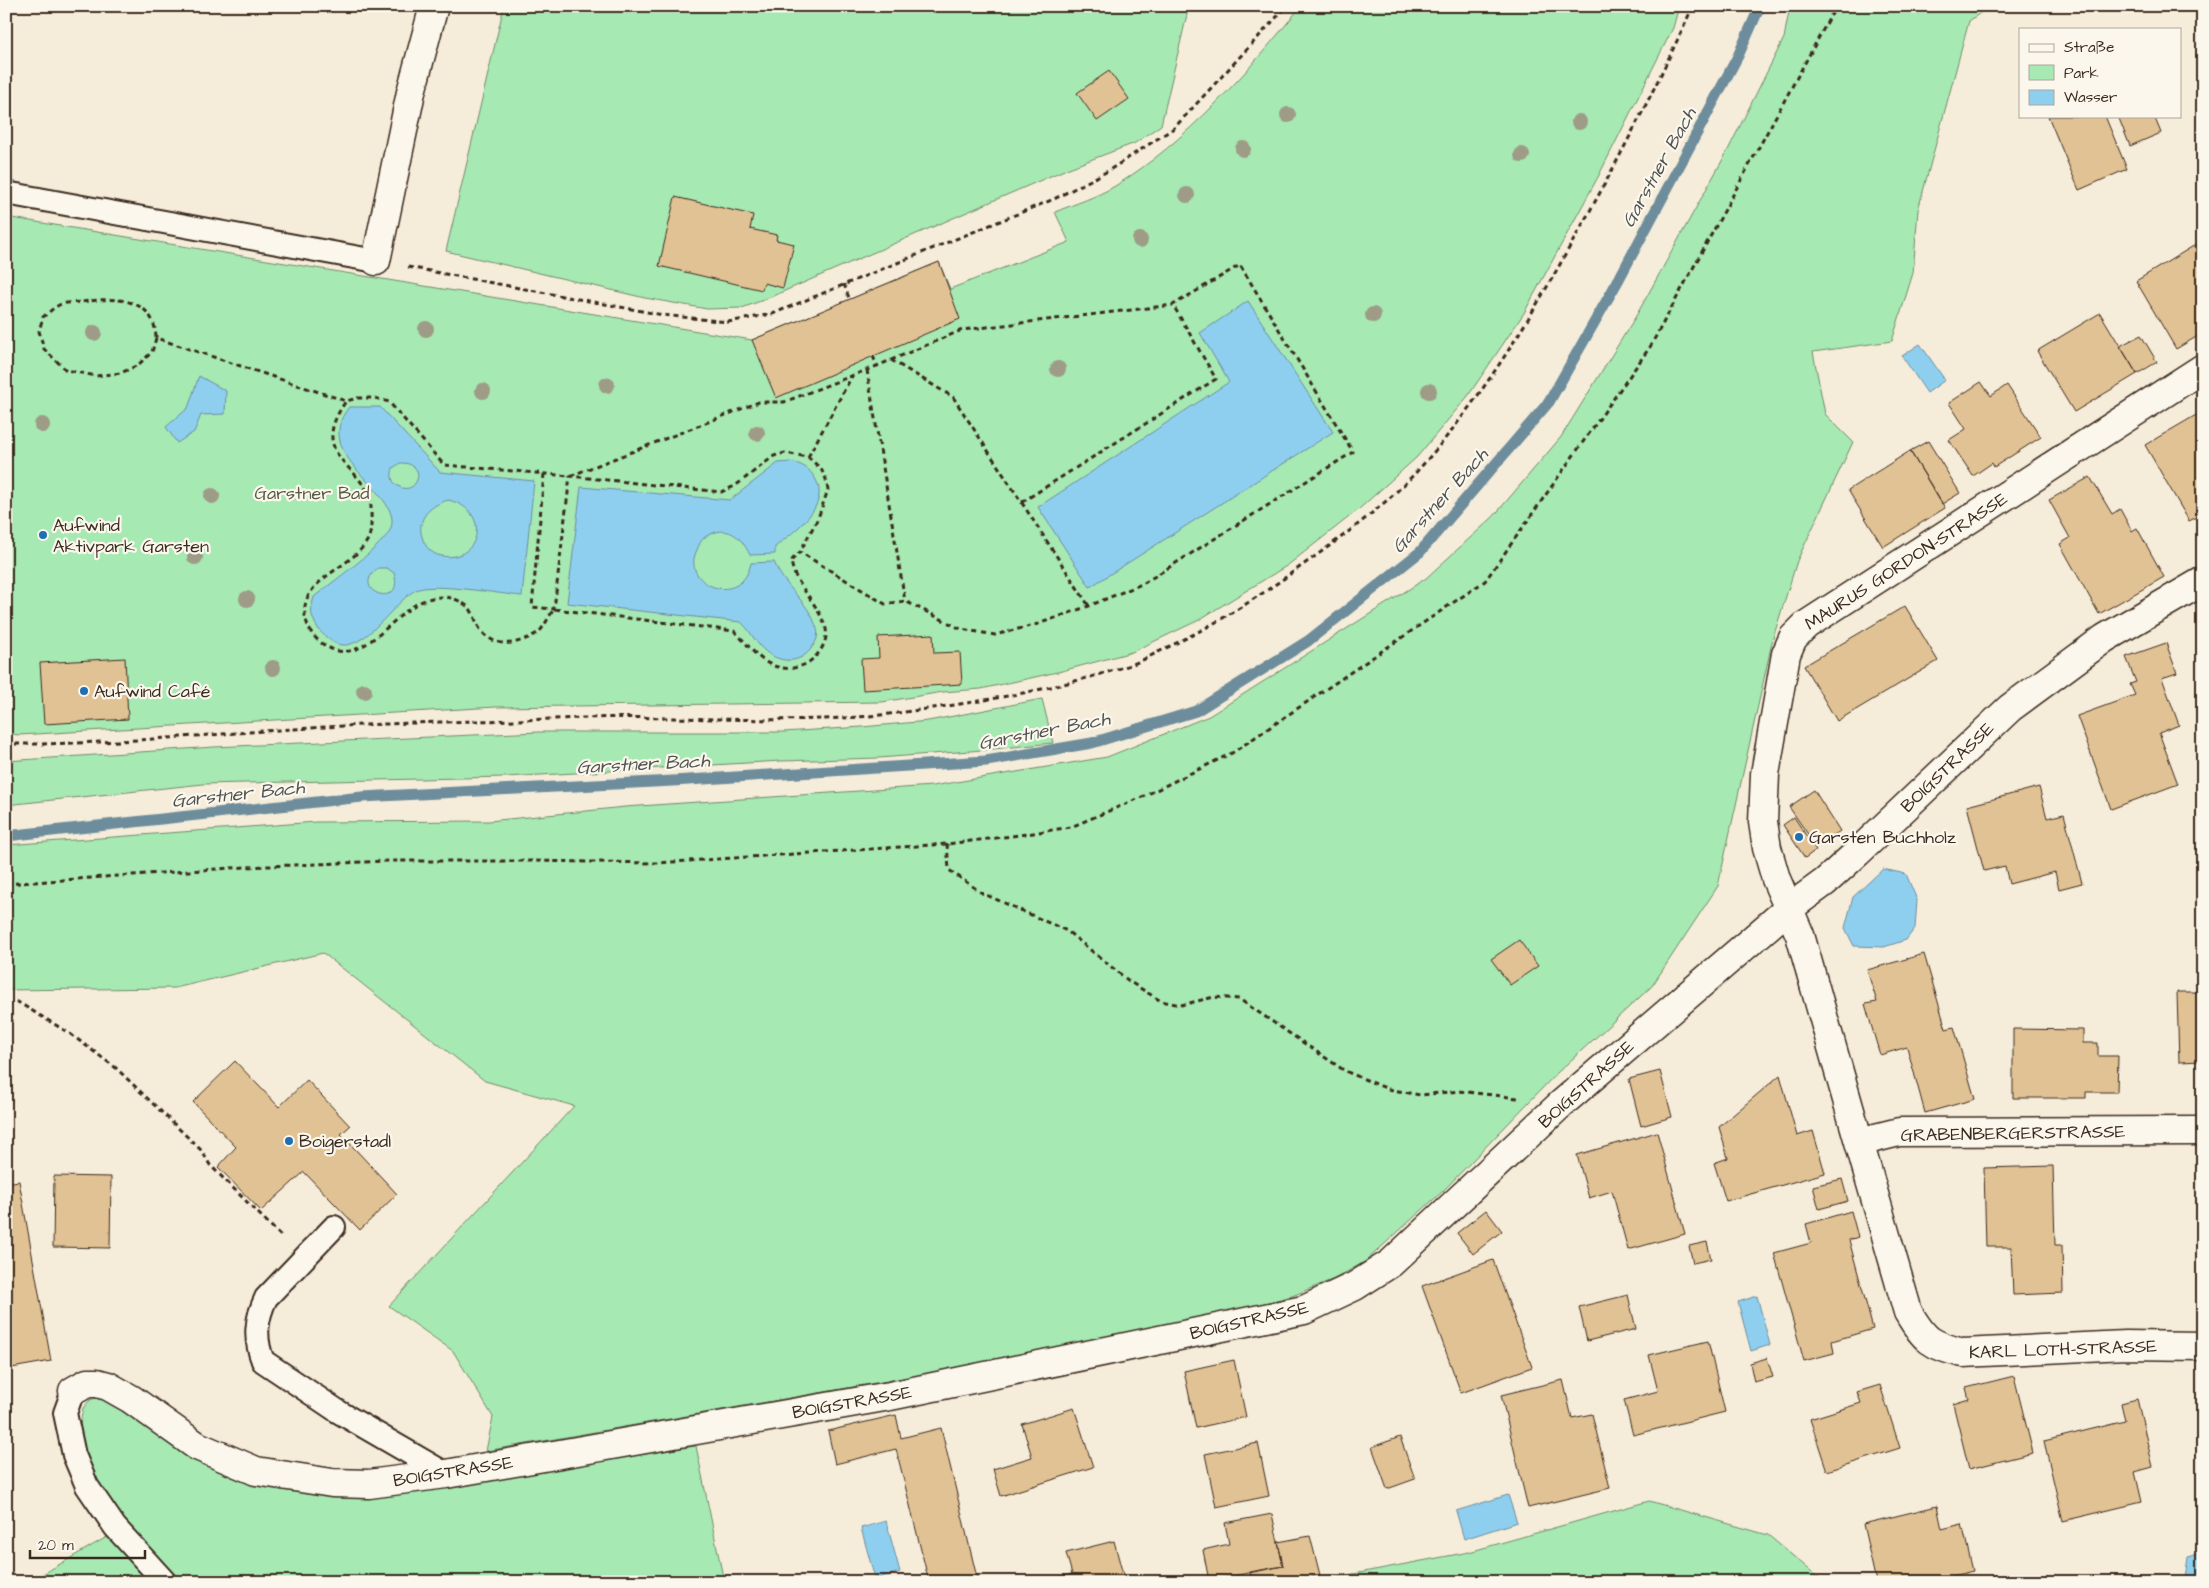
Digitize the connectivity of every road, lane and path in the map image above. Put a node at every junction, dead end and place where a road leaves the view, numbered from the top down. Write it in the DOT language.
graph roads {
  1 [pos="434,6"];
  2 [pos="1287,6"];
  3 [pos="1693,6"];
  4 [pos="1836,6"];
  5 [pos="6,193"];
  6 [pos="376,261"];
  7 [pos="844,284"];
  8 [pos="849,298"];
  9 [pos="1173,305"];
  10 [pos="156,338"];
  11 [pos="873,356"];
  12 [pos="891,360"];
  13 [pos="877,366"];
  14 [pos="2203,368"];
  15 [pos="867,370"];
  16 [pos="852,376"];
  17 [pos="346,401"];
  18 [pos="808,457"];
  19 [pos="544,474"];
  20 [pos="570,476"];
  21 [pos="1022,502"];
  22 [pos="800,552"];
  23 [pos="2203,581"];
  24 [pos="905,601"];
  25 [pos="1089,606"];
  26 [pos="554,609"];
  27 [pos="6,744"];
  28 [pos="947,844"];
  29 [pos="6,884"];
  30 [pos="1788,909"];
  31 [pos="16,1001"];
  32 [pos="1560,1105"];
  33 [pos="2203,1131"];
  34 [pos="1859,1142"];
  35 [pos="334,1227"];
  36 [pos="303,1258"];
  37 [pos="2203,1346"];
  38 [pos="73,1391"];
  39 [pos="446,1474"];
  40 [pos="165,1582"];
  1 -- 6 [label="street"];
  2 -- 7 [label="path"];
  3 -- 27 [label="path"];
  4 -- 28 [label="path"];
  5 -- 6 [label="lane"];
  6 -- 7 [label="path"];
  7 -- 8 [label="path"];
  9 -- 12 [label="path"];
  9 -- 21 [label="path"];
  9 -- 25 [label="path"];
  10 -- 10 [label="path"];
  10 -- 17 [label="path"];
  11 -- 13 [label="path"];
  12 -- 13 [label="path"];
  12 -- 21 [label="path"];
  13 -- 15 [label="path"];
  14 -- 30 [label="street, MAURUS GORDON-STRASSE"];
  15 -- 16 [label="path"];
  15 -- 24 [label="path"];
  16 -- 18 [label="path"];
  16 -- 20 [label="path"];
  17 -- 19 [label="path"];
  17 -- 26 [label="path"];
  18 -- 20 [label="path"];
  18 -- 22 [label="path"];
  19 -- 20 [label="path"];
  19 -- 26 [label="path"];
  20 -- 26 [label="path"];
  21 -- 25 [label="path"];
  22 -- 24 [label="path"];
  22 -- 26 [label="path"];
  23 -- 30 [label="street, BOIGSTRASSE"];
  24 -- 25 [label="path"];
  28 -- 29 [label="path"];
  28 -- 32 [label="path"];
  30 -- 32 [label="street, BOIGSTRASSE"];
  30 -- 34 [label="street"];
  31 -- 36 [label="path"];
  32 -- 39 [label="street, BOIGSTRASSE"];
  33 -- 34 [label="street, GRABENBERGERSTRASSE"];
  34 -- 37 [label="street, KARL LOTH-STRASSE"];
  35 -- 36 [label="lane"];
  36 -- 39 [label="lane"];
  38 -- 39 [label="street, BOIGSTRASSE"];
  38 -- 40 [label="lane"];
}
